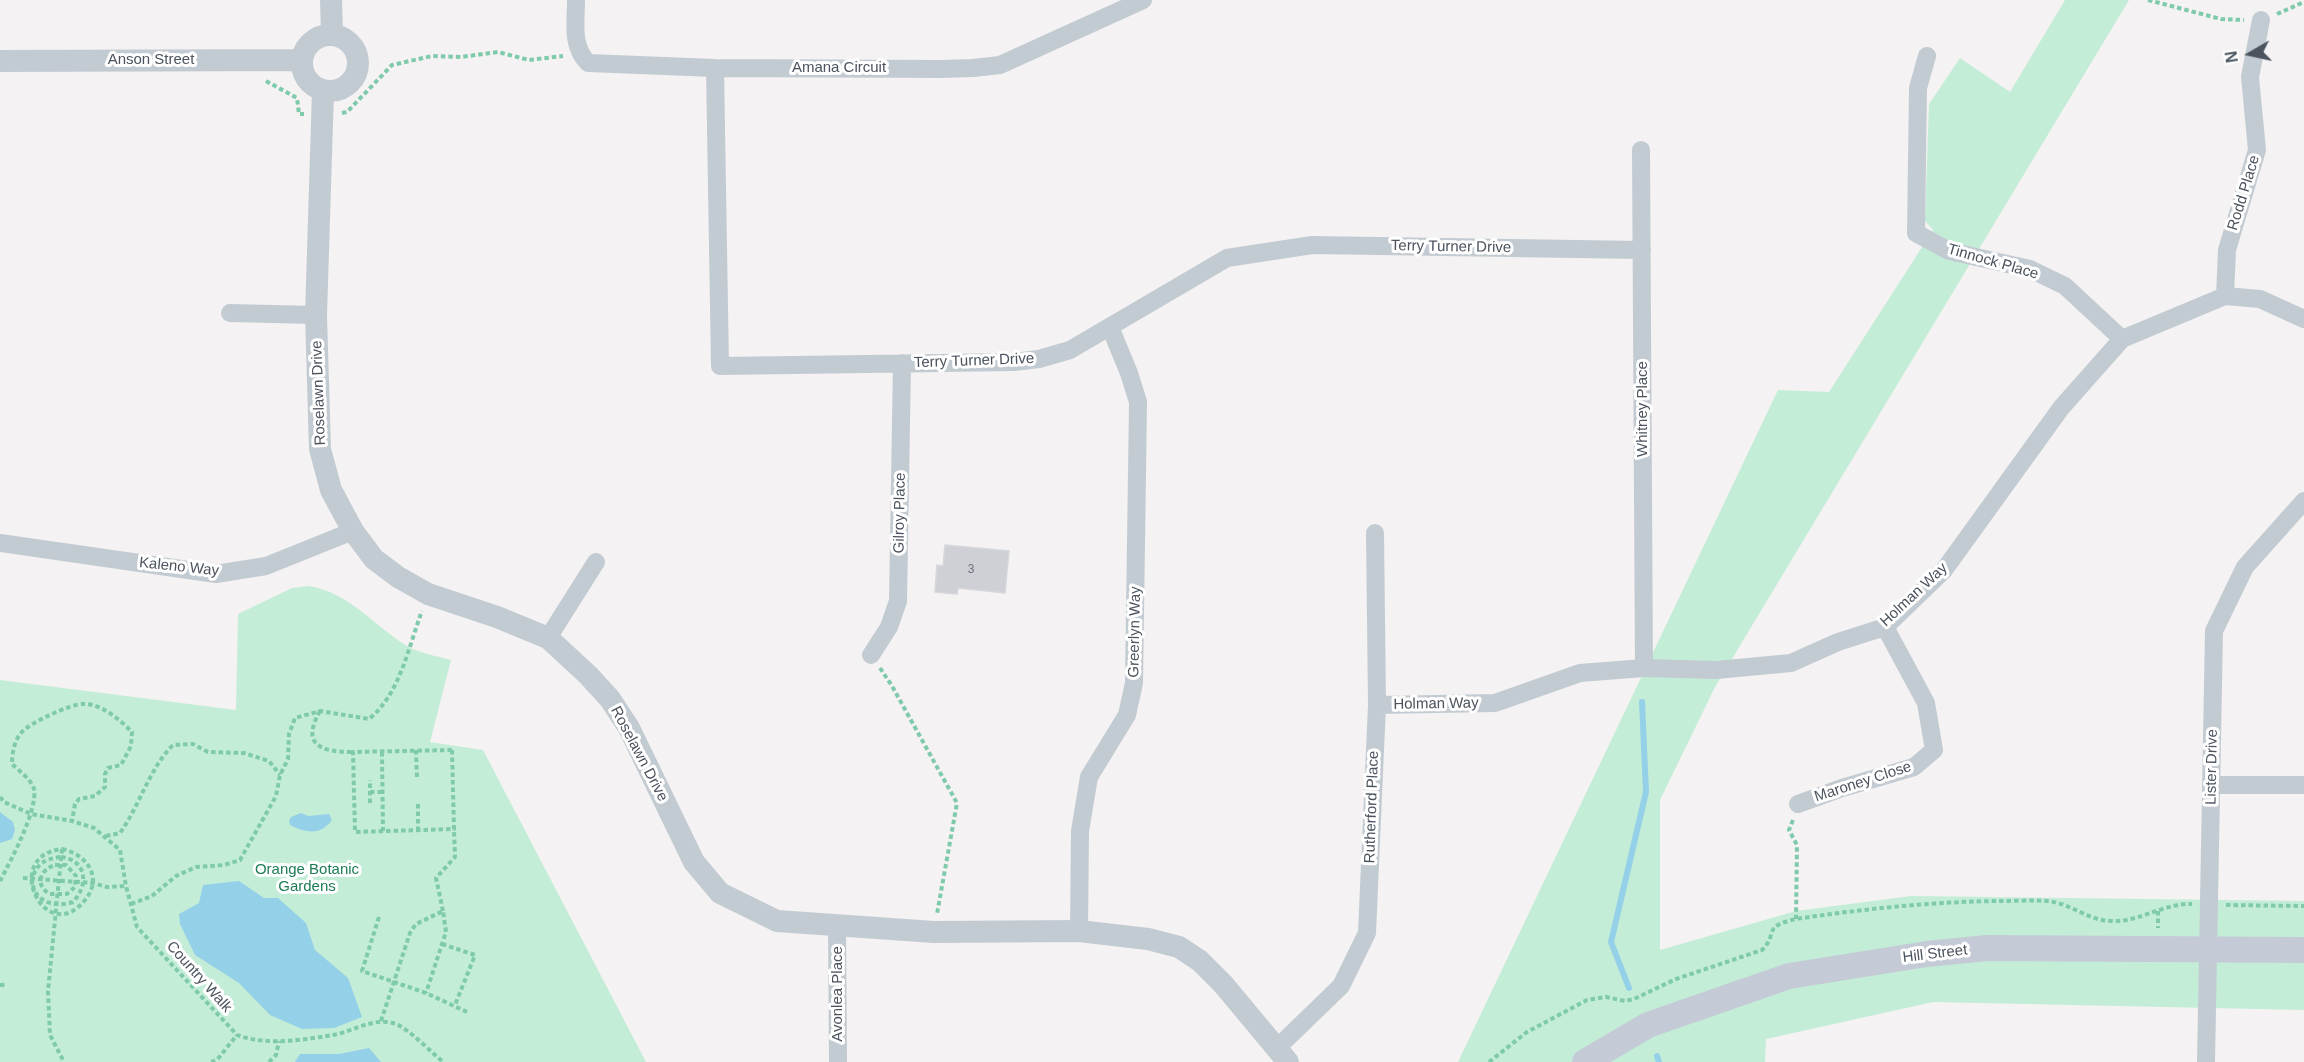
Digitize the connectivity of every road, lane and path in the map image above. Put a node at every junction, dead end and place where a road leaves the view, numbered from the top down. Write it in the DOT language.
graph roads {
  1 [pos="331,0"];
  2 [pos="576,0"];
  3 [pos="1143,0"];
  4 [pos="2148,0"];
  5 [pos="2304,2"];
  6 [pos="2261,20"];
  7 [pos="332,34"];
  8 [pos="579,54"];
  9 [pos="1927,56"];
  10 [pos="302,60"];
  11 [pos="0,61"];
  12 [pos="715,68"];
  13 [pos="323,91"];
  14 [pos="321,114"];
  15 [pos="1641,150"];
  16 [pos="1642,250"];
  17 [pos="2225,296"];
  18 [pos="230,313"];
  19 [pos="316,315"];
  20 [pos="2304,319"];
  21 [pos="1110,327"];
  22 [pos="2122,339"];
  23 [pos="902,363"];
  24 [pos="2302,506"];
  25 [pos="352,531"];
  26 [pos="1375,533"];
  27 [pos="0,543"];
  28 [pos="596,562"];
  29 [pos="428,594"];
  30 [pos="1885,627"];
  31 [pos="548,638"];
  32 [pos="871,655"];
  33 [pos="1644,668"];
  34 [pos="1377,705"];
  35 [pos="320,711"];
  36 [pos="416,750"];
  37 [pos="353,752"];
  38 [pos="382,752"];
  39 [pos="280,775"];
  40 [pos="417,778"];
  41 [pos="370,780"];
  42 [pos="2211,785"];
  43 [pos="2304,785"];
  44 [pos="370,792"];
  45 [pos="382,792"];
  46 [pos="0,797"];
  47 [pos="370,803"];
  48 [pos="418,804"];
  49 [pos="1798,804"];
  50 [pos="31,814"];
  51 [pos="72,821"];
  52 [pos="454,829"];
  53 [pos="418,830"];
  54 [pos="383,831"];
  55 [pos="105,837"];
  56 [pos="62,849"];
  57 [pos="35,856"];
  58 [pos="61,857"];
  59 [pos="60,865"];
  60 [pos="24,872"];
  61 [pos="23,878"];
  62 [pos="32,879"];
  63 [pos="40,879"];
  64 [pos="0,881"];
  65 [pos="59,881"];
  66 [pos="77,882"];
  67 [pos="84,883"];
  68 [pos="93,883"];
  69 [pos="24,885"];
  70 [pos="126,886"];
  71 [pos="57,896"];
  72 [pos="34,904"];
  73 [pos="56,904"];
  74 [pos="131,904"];
  75 [pos="2210,905"];
  76 [pos="2304,906"];
  77 [pos="443,911"];
  78 [pos="56,913"];
  79 [pos="379,917"];
  80 [pos="1796,919"];
  81 [pos="837,926"];
  82 [pos="1079,931"];
  83 [pos="934,932"];
  84 [pos="442,944"];
  85 [pos="2209,949"];
  86 [pos="2304,950"];
  87 [pos="395,982"];
  88 [pos="426,993"];
  89 [pos="454,1006"];
  90 [pos="467,1012"];
  91 [pos="381,1021"];
  92 [pos="237,1035"];
  93 [pos="279,1041"];
  94 [pos="1282,1055"];
  95 [pos="64,1062"];
  96 [pos="211,1062"];
  97 [pos="269,1062"];
  98 [pos="443,1062"];
  99 [pos="838,1062"];
  100 [pos="1585,1062"];
  101 [pos="2206,1062"];
  1 -- 7 [label="street"];
  2 -- 8 [label="street"];
  3 -- 12 [label="street, Amana Circuit"];
  4 -- 6 [label="path"];
  5 -- 6 [label="path"];
  6 -- 17 [label="street, Rodd Place"];
  7 -- 10 [label="street"];
  7 -- 13 [label="street"];
  8 -- 12 [label="street, Amana Circuit"];
  8 -- 14 [label="path"];
  9 -- 22 [label="street, Tinnock Place"];
  10 -- 11 [label="street, Anson Street"];
  10 -- 13 [label="street"];
  12 -- 23 [label="street, Terry Turner Drive"];
  13 -- 14 [label="street, Roselawn Drive"];
  14 -- 19 [label="street, Roselawn Drive"];
  15 -- 16 [label="street, Whitney Place"];
  16 -- 21 [label="street, Terry Turner Drive"];
  16 -- 33 [label="street, Whitney Place"];
  17 -- 20 [label="street, Holman Way"];
  17 -- 22 [label="street, Holman Way"];
  18 -- 19 [label="street"];
  19 -- 25 [label="street, Roselawn Drive"];
  21 -- 23 [label="street, Terry Turner Drive"];
  21 -- 82 [label="street, Greerlyn Way"];
  22 -- 30 [label="street, Holman Way"];
  23 -- 32 [label="street, Gilroy Place"];
  24 -- 42 [label="street, Lister Drive"];
  25 -- 27 [label="street, Kaleno Way"];
  25 -- 29 [label="street, Roselawn Drive"];
  26 -- 34 [label="street, Rutherford Place"];
  28 -- 31 [label="street"];
  29 -- 31 [label="street, Roselawn Drive"];
  29 -- 35 [label="path"];
  30 -- 33 [label="street, Holman Way"];
  30 -- 49 [label="street, Maroney Close"];
  31 -- 81 [label="street, Roselawn Drive"];
  32 -- 83 [label="path"];
  33 -- 34 [label="street, Holman Way"];
  34 -- 94 [label="street, Rutherford Place"];
  35 -- 37 [label="path"];
  35 -- 39 [label="path"];
  36 -- 38 [label="path"];
  36 -- 40 [label="path"];
  36 -- 52 [label="path"];
  37 -- 38 [label="path"];
  37 -- 54 [label="path"];
  38 -- 45 [label="path"];
  39 -- 55 [label="path"];
  39 -- 74 [label="path"];
  41 -- 44 [label="path"];
  42 -- 43 [label="street"];
  42 -- 75 [label="street, Lister Drive"];
  44 -- 45 [label="path"];
  44 -- 47 [label="path"];
  45 -- 54 [label="path"];
  46 -- 50 [label="path, Country Walk"];
  48 -- 53 [label="path"];
  49 -- 80 [label="path"];
  50 -- 51 [label="path, Country Walk"];
  50 -- 51 [label="path"];
  50 -- 64 [label="path"];
  51 -- 55 [label="path, Country Walk"];
  52 -- 53 [label="path"];
  52 -- 77 [label="path"];
  53 -- 54 [label="path"];
  55 -- 70 [label="path, Country Walk"];
  56 -- 57 [label="path"];
  56 -- 58 [label="path"];
  56 -- 68 [label="path"];
  58 -- 59 [label="path"];
  58 -- 62 [label="path"];
  58 -- 67 [label="path"];
  59 -- 63 [label="path"];
  59 -- 65 [label="path"];
  59 -- 66 [label="path"];
  60 -- 61 [label="path"];
  61 -- 62 [label="path"];
  61 -- 69 [label="path"];
  62 -- 63 [label="path"];
  62 -- 73 [label="path"];
  63 -- 65 [label="path"];
  63 -- 71 [label="path"];
  65 -- 66 [label="path"];
  65 -- 71 [label="path"];
  66 -- 67 [label="path"];
  66 -- 71 [label="path"];
  67 -- 68 [label="path"];
  67 -- 73 [label="path"];
  68 -- 70 [label="path"];
  68 -- 78 [label="path"];
  70 -- 74 [label="path, Country Walk"];
  71 -- 73 [label="path"];
  72 -- 78 [label="path"];
  73 -- 78 [label="path"];
  74 -- 92 [label="path, Country Walk"];
  75 -- 76 [label="path"];
  75 -- 85 [label="street, Lister Drive"];
  77 -- 84 [label="path"];
  77 -- 87 [label="path"];
  78 -- 95 [label="path"];
  79 -- 87 [label="path"];
  81 -- 83 [label="street, Roselawn Drive"];
  81 -- 99 [label="street, Avonlea Place"];
  82 -- 83 [label="street, Roselawn Drive"];
  82 -- 94 [label="street, Roselawn Drive"];
  84 -- 88 [label="path"];
  84 -- 89 [label="path"];
  85 -- 86 [label="main road, Hill Street"];
  85 -- 100 [label="main road, Hill Street"];
  85 -- 101 [label="street, Lister Drive"];
  87 -- 88 [label="path"];
  87 -- 91 [label="path"];
  88 -- 89 [label="path"];
  89 -- 90 [label="path"];
  91 -- 93 [label="path"];
  91 -- 98 [label="path"];
  92 -- 93 [label="path"];
  92 -- 96 [label="path"];
  93 -- 97 [label="path"];
}
